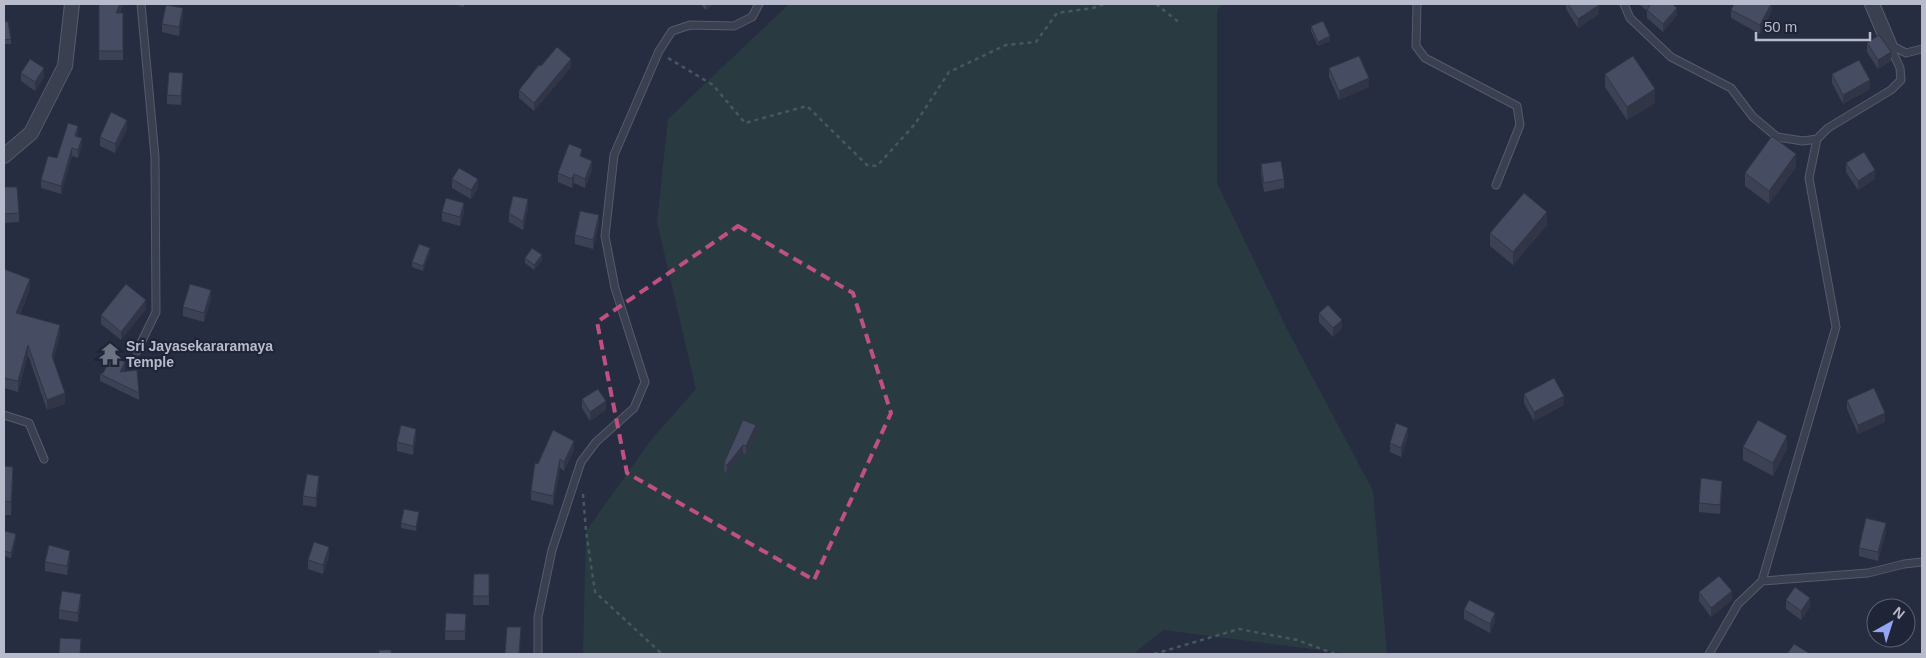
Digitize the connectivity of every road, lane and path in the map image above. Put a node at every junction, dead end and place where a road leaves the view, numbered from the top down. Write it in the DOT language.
graph roads {
  1 [pos="72,4"];
  2 [pos="141,4"];
  3 [pos="759,4"];
  4 [pos="1104,4"];
  5 [pos="1156,4"];
  6 [pos="1417,4"];
  7 [pos="1624,4"];
  8 [pos="1872,4"];
  9 [pos="1180,23"];
  10 [pos="1889,44"];
  11 [pos="1922,49"];
  12 [pos="659,51"];
  13 [pos="1817,139"];
  14 [pos="4,156"];
  15 [pos="1496,185"];
  16 [pos="137,351"];
  17 [pos="4,415"];
  18 [pos="44,459"];
  19 [pos="583,491"];
  20 [pos="1922,562"];
  21 [pos="1762,581"];
  22 [pos="538,654"];
  23 [pos="662,654"];
  24 [pos="1154,654"];
  25 [pos="1335,654"];
  26 [pos="1709,654"];
  1 -- 14 [label="street"];
  2 -- 16 [label="lane"];
  3 -- 12 [label="lane"];
  4 -- 12 [label="path"];
  5 -- 9 [label="path"];
  6 -- 15 [label="lane"];
  7 -- 13 [label="lane"];
  8 -- 10 [label="street"];
  10 -- 11 [label="lane"];
  10 -- 13 [label="lane"];
  12 -- 22 [label="lane"];
  13 -- 21 [label="lane"];
  17 -- 18 [label="lane"];
  19 -- 23 [label="path"];
  20 -- 21 [label="lane"];
  21 -- 26 [label="lane"];
  24 -- 25 [label="path"];
}
